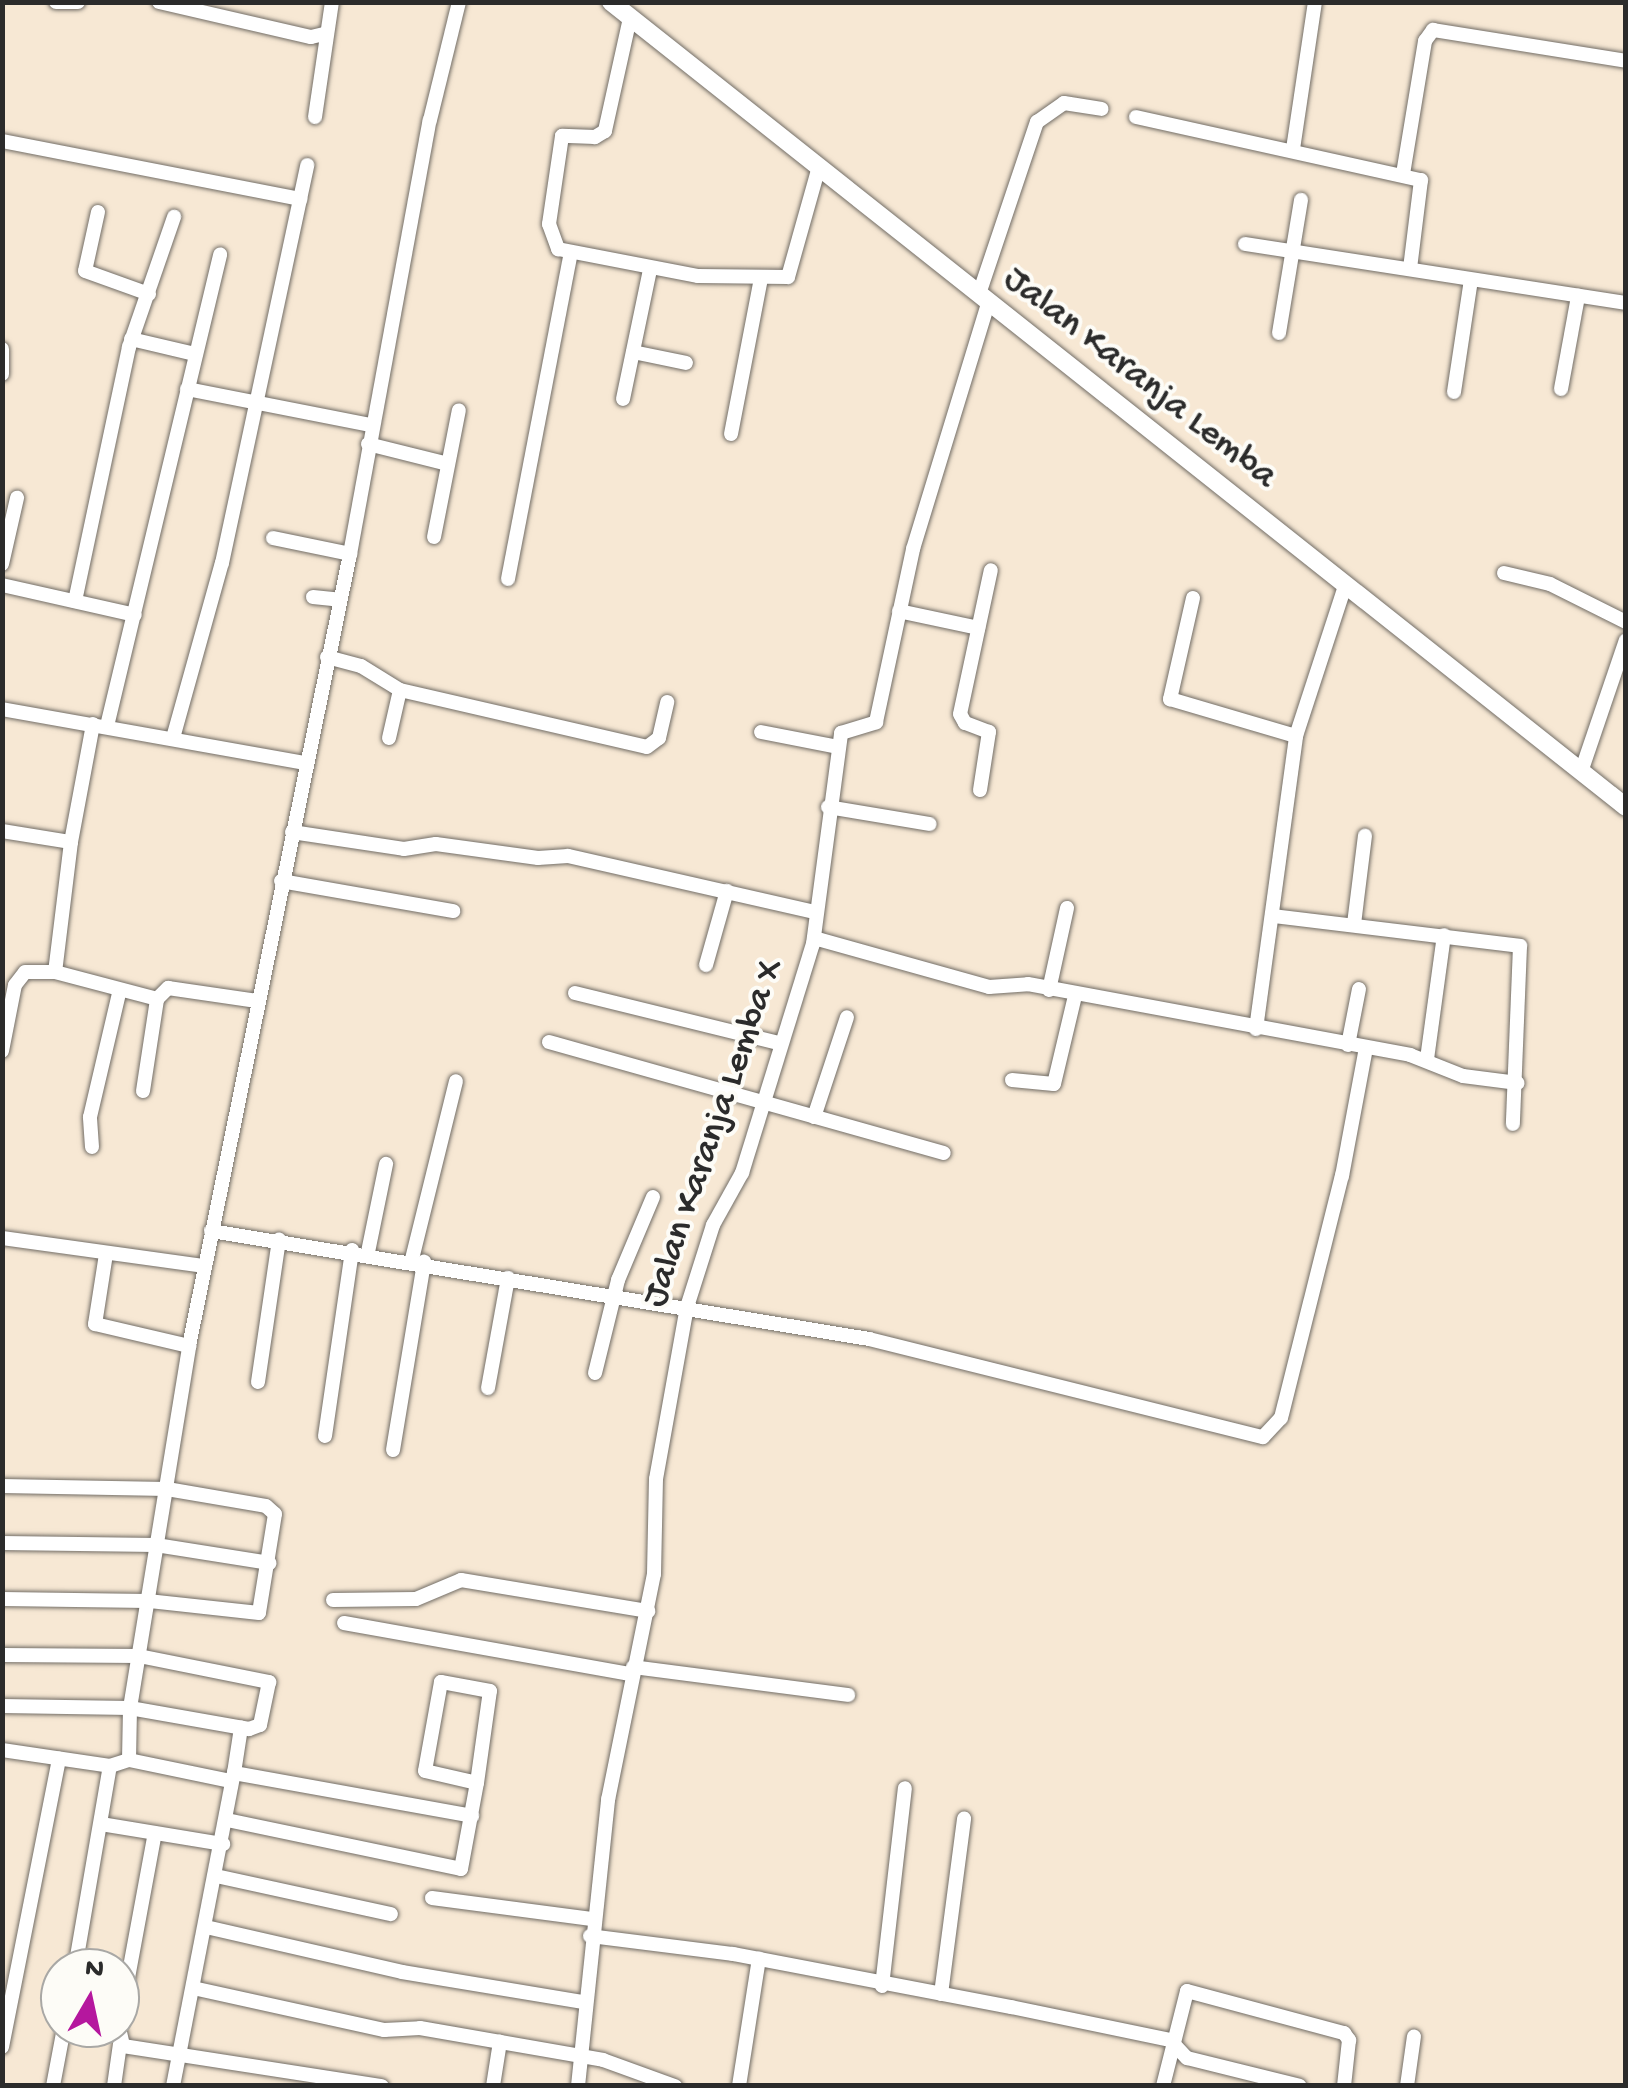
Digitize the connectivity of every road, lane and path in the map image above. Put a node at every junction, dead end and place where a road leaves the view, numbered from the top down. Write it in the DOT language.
graph roads {
  1 [pos="56,2"];
  2 [pos="78,2"];
  3 [pos="158,2"];
  4 [pos="332,2"];
  5 [pos="459,2"];
  6 [pos="612,2"];
  7 [pos="1315,2"];
  8 [pos="630,18"];
  9 [pos="324,34"];
  10 [pos="1626,61"];
  11 [pos="1102,109"];
  12 [pos="1136,117"];
  13 [pos="315,118"];
  14 [pos="2,141"];
  15 [pos="1294,149"];
  16 [pos="307,166"];
  17 [pos="819,167"];
  18 [pos="1403,174"];
  19 [pos="300,199"];
  20 [pos="1301,200"];
  21 [pos="98,212"];
  22 [pos="174,218"];
  23 [pos="1245,244"];
  24 [pos="1292,251"];
  25 [pos="572,253"];
  26 [pos="220,254"];
  27 [pos="1410,268"];
  28 [pos="650,270"];
  29 [pos="761,278"];
  30 [pos="1471,280"];
  31 [pos="150,294"];
  32 [pos="1578,296"];
  33 [pos="984,299"];
  34 [pos="1626,303"];
  35 [pos="1279,333"];
  36 [pos="131,339"];
  37 [pos="2,350"];
  38 [pos="634,352"];
  39 [pos="195,354"];
  40 [pos="686,363"];
  41 [pos="2,374"];
  42 [pos="187,389"];
  43 [pos="1561,389"];
  44 [pos="1454,392"];
  45 [pos="624,399"];
  46 [pos="256,404"];
  47 [pos="458,410"];
  48 [pos="371,425"];
  49 [pos="731,434"];
  50 [pos="368,444"];
  51 [pos="448,464"];
  52 [pos="18,498"];
  53 [pos="434,537"];
  54 [pos="274,538"];
  55 [pos="350,554"];
  56 [pos="2,564"];
  57 [pos="991,570"];
  58 [pos="1504,573"];
  59 [pos="508,579"];
  60 [pos="2,585"];
  61 [pos="1344,586"];
  62 [pos="313,597"];
  63 [pos="1193,598"];
  64 [pos="340,600"];
  65 [pos="76,602"];
  66 [pos="899,612"];
  67 [pos="135,615"];
  68 [pos="1626,622"];
  69 [pos="978,628"];
  70 [pos="1626,640"];
  71 [pos="327,657"];
  72 [pos="400,690"];
  73 [pos="667,702"];
  74 [pos="2,709"];
  75 [pos="100,725"];
  76 [pos="761,732"];
  77 [pos="1296,736"];
  78 [pos="173,738"];
  79 [pos="389,738"];
  80 [pos="838,747"];
  81 [pos="304,763"];
  82 [pos="1581,772"];
  83 [pos="980,790"];
  84 [pos="1626,807"];
  85 [pos="828,808"];
  86 [pos="930,824"];
  87 [pos="2,832"];
  88 [pos="292,832"];
  89 [pos="1366,836"];
  90 [pos="71,842"];
  91 [pos="281,881"];
  92 [pos="727,892"];
  93 [pos="1067,908"];
  94 [pos="453,912"];
  95 [pos="814,912"];
  96 [pos="1274,916"];
  97 [pos="1354,924"];
  98 [pos="1444,935"];
  99 [pos="814,938"];
  100 [pos="706,965"];
  101 [pos="55,972"];
  102 [pos="1360,989"];
  103 [pos="1048,990"];
  104 [pos="120,993"];
  105 [pos="575,993"];
  106 [pos="1075,996"];
  107 [pos="156,999"];
  108 [pos="257,1000"];
  109 [pos="847,1017"];
  110 [pos="1256,1029"];
  111 [pos="550,1042"];
  112 [pos="778,1043"];
  113 [pos="1348,1045"];
  114 [pos="1366,1048"];
  115 [pos="2,1051"];
  116 [pos="1426,1059"];
  117 [pos="1012,1080"];
  118 [pos="456,1081"];
  119 [pos="1518,1082"];
  120 [pos="142,1091"];
  121 [pos="761,1102"];
  122 [pos="814,1116"];
  123 [pos="1513,1124"];
  124 [pos="92,1147"];
  125 [pos="944,1154"];
  126 [pos="386,1164"];
  127 [pos="653,1197"];
  128 [pos="211,1230"];
  129 [pos="2,1238"];
  130 [pos="278,1240"];
  131 [pos="360,1251"];
  132 [pos="106,1254"];
  133 [pos="418,1260"];
  134 [pos="205,1266"];
  135 [pos="508,1278"];
  136 [pos="614,1293"];
  137 [pos="687,1308"];
  138 [pos="189,1346"];
  139 [pos="595,1373"];
  140 [pos="258,1382"];
  141 [pos="488,1388"];
  142 [pos="325,1436"];
  143 [pos="394,1450"];
  144 [pos="2,1486"];
  145 [pos="167,1489"];
  146 [pos="2,1543"];
  147 [pos="156,1545"];
  148 [pos="270,1563"];
  149 [pos="2,1599"];
  150 [pos="332,1600"];
  151 [pos="148,1601"];
  152 [pos="648,1611"];
  153 [pos="344,1623"];
  154 [pos="2,1654"];
  155 [pos="140,1656"];
  156 [pos="632,1670"];
  157 [pos="848,1695"];
  158 [pos="2,1706"];
  159 [pos="130,1708"];
  160 [pos="242,1728"];
  161 [pos="3,1751"];
  162 [pos="59,1758"];
  163 [pos="129,1760"];
  164 [pos="110,1766"];
  165 [pos="232,1777"];
  166 [pos="477,1782"];
  167 [pos="905,1788"];
  168 [pos="472,1816"];
  169 [pos="964,1819"];
  170 [pos="227,1820"];
  171 [pos="101,1824"];
  172 [pos="155,1833"];
  173 [pos="223,1844"];
  174 [pos="216,1876"];
  175 [pos="432,1898"];
  176 [pos="391,1914"];
  177 [pos="592,1919"];
  178 [pos="206,1927"];
  179 [pos="590,1936"];
  180 [pos="79,1948"];
  181 [pos="133,1948"];
  182 [pos="759,1960"];
  183 [pos="882,1986"];
  184 [pos="194,1988"];
  185 [pos="941,1994"];
  186 [pos="584,2002"];
  187 [pos="1414,2036"];
  188 [pos="1170,2040"];
  189 [pos="140,2041"];
  190 [pos="500,2042"];
  191 [pos="2,2047"];
  192 [pos="61,2048"];
  193 [pos="118,2048"];
  194 [pos="180,2050"];
  195 [pos="580,2056"];
  196 [pos="54,2086"];
  197 [pos="114,2086"];
  198 [pos="173,2086"];
  199 [pos="382,2086"];
  200 [pos="493,2086"];
  201 [pos="578,2086"];
  202 [pos="676,2086"];
  203 [pos="739,2086"];
  204 [pos="1163,2086"];
  205 [pos="1300,2086"];
  206 [pos="1344,2086"];
  207 [pos="1407,2086"];
  1 -- 2 [label="street"];
  3 -- 9 [label="street"];
  4 -- 9 [label="street"];
  5 -- 48 [label="street"];
  6 -- 8 [label="main road, Jalan Karanja Lemba"];
  7 -- 15 [label="street"];
  8 -- 17 [label="main road, Jalan Karanja Lemba"];
  8 -- 25 [label="street"];
  9 -- 13 [label="street"];
  10 -- 18 [label="street"];
  11 -- 33 [label="street"];
  12 -- 15 [label="street"];
  14 -- 19 [label="street"];
  15 -- 18 [label="street"];
  16 -- 19 [label="street"];
  17 -- 29 [label="street"];
  17 -- 33 [label="main road, Jalan Karanja Lemba"];
  18 -- 27 [label="street"];
  19 -- 46 [label="street"];
  20 -- 24 [label="street"];
  21 -- 31 [label="street"];
  22 -- 31 [label="street"];
  23 -- 24 [label="street"];
  24 -- 27 [label="street"];
  24 -- 35 [label="street"];
  25 -- 28 [label="street"];
  25 -- 59 [label="street"];
  26 -- 39 [label="street"];
  27 -- 30 [label="street"];
  28 -- 29 [label="street"];
  28 -- 38 [label="street"];
  29 -- 49 [label="street"];
  30 -- 32 [label="street"];
  30 -- 44 [label="street"];
  31 -- 36 [label="street"];
  32 -- 34 [label="street"];
  32 -- 43 [label="street"];
  33 -- 61 [label="main road, Jalan Karanja Lemba"];
  33 -- 66 [label="street"];
  36 -- 39 [label="street"];
  36 -- 65 [label="street"];
  37 -- 41 [label="street"];
  38 -- 40 [label="street"];
  38 -- 45 [label="street"];
  39 -- 42 [label="street"];
  42 -- 46 [label="street"];
  42 -- 67 [label="street"];
  46 -- 48 [label="street"];
  46 -- 78 [label="street"];
  47 -- 51 [label="street"];
  48 -- 50 [label="street"];
  50 -- 51 [label="street"];
  50 -- 55 [label="street"];
  51 -- 53 [label="street"];
  52 -- 56 [label="street"];
  54 -- 55 [label="street"];
  55 -- 64 [label="street"];
  57 -- 69 [label="street"];
  58 -- 68 [label="street"];
  60 -- 65 [label="street"];
  61 -- 77 [label="street"];
  61 -- 82 [label="main road, Jalan Karanja Lemba"];
  62 -- 64 [label="street"];
  63 -- 77 [label="street"];
  64 -- 71 [label="street"];
  65 -- 67 [label="street"];
  66 -- 69 [label="street"];
  66 -- 80 [label="street"];
  67 -- 75 [label="street"];
  69 -- 83 [label="street"];
  70 -- 82 [label="street"];
  71 -- 72 [label="street"];
  71 -- 81 [label="street"];
  72 -- 73 [label="street"];
  72 -- 79 [label="street"];
  74 -- 75 [label="street"];
  75 -- 78 [label="street"];
  75 -- 90 [label="street"];
  76 -- 80 [label="street"];
  77 -- 96 [label="street"];
  78 -- 81 [label="street"];
  80 -- 85 [label="street, Jalan Karanja Lemba X"];
  81 -- 88 [label="street"];
  82 -- 84 [label="main road, Jalan Karanja Lemba"];
  85 -- 86 [label="street"];
  85 -- 95 [label="street, Jalan Karanja Lemba X"];
  87 -- 90 [label="street"];
  88 -- 91 [label="street"];
  88 -- 92 [label="street"];
  89 -- 97 [label="street"];
  90 -- 101 [label="street"];
  91 -- 94 [label="street"];
  91 -- 108 [label="street"];
  92 -- 95 [label="street"];
  92 -- 100 [label="street"];
  93 -- 103 [label="street"];
  95 -- 99 [label="street, Jalan Karanja Lemba X"];
  96 -- 97 [label="street"];
  96 -- 110 [label="street"];
  97 -- 98 [label="street"];
  98 -- 116 [label="street"];
  98 -- 119 [label="street"];
  99 -- 103 [label="street"];
  99 -- 112 [label="street, Jalan Karanja Lemba X"];
  101 -- 104 [label="street"];
  101 -- 115 [label="street"];
  102 -- 113 [label="street"];
  103 -- 106 [label="street"];
  104 -- 107 [label="street"];
  104 -- 124 [label="street"];
  105 -- 112 [label="street"];
  106 -- 110 [label="street"];
  106 -- 117 [label="street"];
  107 -- 108 [label="street"];
  107 -- 120 [label="street"];
  108 -- 128 [label="street"];
  109 -- 122 [label="street"];
  110 -- 113 [label="street"];
  111 -- 121 [label="street"];
  112 -- 121 [label="street, Jalan Karanja Lemba X"];
  113 -- 114 [label="street"];
  114 -- 116 [label="street"];
  114 -- 137 [label="street"];
  116 -- 119 [label="street"];
  118 -- 133 [label="street"];
  119 -- 123 [label="street"];
  121 -- 122 [label="street"];
  121 -- 137 [label="street, Jalan Karanja Lemba X"];
  122 -- 125 [label="street"];
  126 -- 131 [label="street"];
  127 -- 136 [label="street"];
  128 -- 130 [label="street"];
  128 -- 134 [label="street"];
  129 -- 132 [label="street"];
  130 -- 131 [label="street"];
  130 -- 140 [label="street"];
  131 -- 133 [label="street"];
  131 -- 142 [label="street"];
  132 -- 134 [label="street"];
  132 -- 138 [label="street"];
  133 -- 135 [label="street"];
  133 -- 143 [label="street"];
  134 -- 138 [label="street"];
  135 -- 136 [label="street"];
  135 -- 141 [label="street"];
  136 -- 137 [label="street"];
  136 -- 139 [label="street"];
  137 -- 152 [label="street, Jalan Karanja Lemba X"];
  138 -- 145 [label="street"];
  144 -- 145 [label="street"];
  145 -- 147 [label="street"];
  145 -- 148 [label="street"];
  146 -- 147 [label="street"];
  147 -- 148 [label="street"];
  147 -- 151 [label="street"];
  148 -- 151 [label="street"];
  149 -- 151 [label="street"];
  150 -- 152 [label="street"];
  151 -- 155 [label="street"];
  152 -- 156 [label="street, Jalan Karanja Lemba X"];
  153 -- 156 [label="street"];
  154 -- 155 [label="street"];
  155 -- 159 [label="street"];
  155 -- 160 [label="street"];
  156 -- 157 [label="street"];
  156 -- 177 [label="street, Jalan Karanja Lemba X"];
  158 -- 159 [label="street"];
  159 -- 160 [label="street"];
  159 -- 163 [label="street"];
  160 -- 165 [label="street"];
  161 -- 162 [label="street"];
  162 -- 164 [label="street"];
  162 -- 191 [label="street"];
  163 -- 164 [label="street"];
  163 -- 165 [label="street"];
  164 -- 171 [label="street"];
  165 -- 168 [label="street"];
  165 -- 170 [label="street"];
  166 -- 166 [label="street"];
  166 -- 168 [label="street"];
  167 -- 183 [label="street"];
  168 -- 170 [label="street"];
  169 -- 185 [label="street"];
  170 -- 173 [label="street"];
  171 -- 172 [label="street"];
  171 -- 180 [label="street"];
  172 -- 173 [label="street"];
  172 -- 181 [label="street"];
  173 -- 174 [label="street"];
  174 -- 176 [label="street"];
  174 -- 178 [label="street"];
  175 -- 177 [label="street"];
  177 -- 179 [label="street, Jalan Karanja Lemba X"];
  178 -- 184 [label="street"];
  178 -- 186 [label="street"];
  179 -- 182 [label="street"];
  179 -- 186 [label="street, Jalan Karanja Lemba X"];
  182 -- 183 [label="street"];
  182 -- 203 [label="street"];
  183 -- 185 [label="street"];
  184 -- 190 [label="street"];
  184 -- 194 [label="street"];
  185 -- 188 [label="street"];
  186 -- 195 [label="street, Jalan Karanja Lemba X"];
  187 -- 207 [label="street"];
  188 -- 204 [label="street"];
  188 -- 205 [label="street"];
  188 -- 206 [label="street"];
  189 -- 194 [label="street"];
  190 -- 195 [label="street"];
  190 -- 200 [label="street"];
  192 -- 196 [label="street"];
  193 -- 197 [label="street"];
  194 -- 198 [label="street"];
  194 -- 199 [label="street"];
  195 -- 201 [label="street, Jalan Karanja Lemba X"];
  195 -- 202 [label="street"];
}
